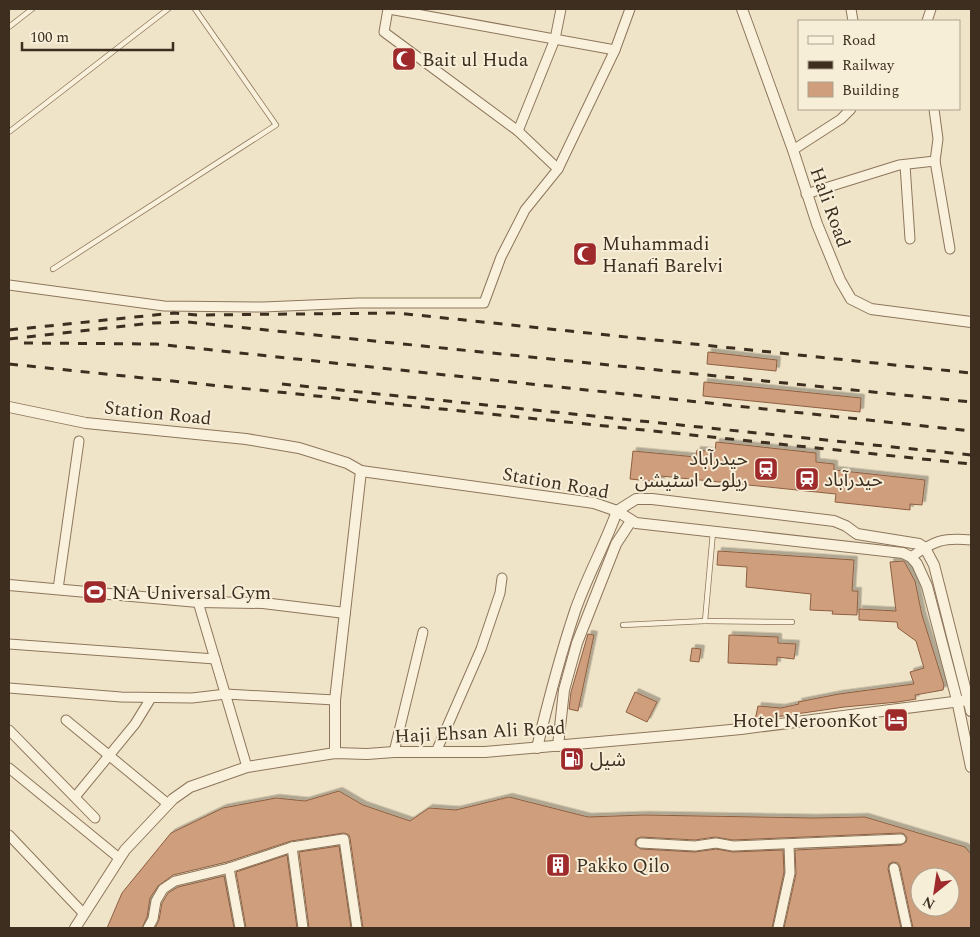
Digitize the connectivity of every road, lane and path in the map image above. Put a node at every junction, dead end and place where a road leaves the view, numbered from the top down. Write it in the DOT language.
graph roads {
  1 [pos="32,9"];
  2 [pos="168,9"];
  3 [pos="195,9"];
  4 [pos="388,9"];
  5 [pos="561,9"];
  6 [pos="630,9"];
  7 [pos="742,9"];
  8 [pos="9,27"];
  9 [pos="555,39"];
  10 [pos="615,50"];
  11 [pos="850,110"];
  12 [pos="934,110"];
  13 [pos="9,132"];
  14 [pos="518,132"];
  15 [pos="793,150"];
  16 [pos="935,161"];
  17 [pos="905,165"];
  18 [pos="558,169"];
  19 [pos="806,194"];
  20 [pos="910,239"];
  21 [pos="950,249"];
  22 [pos="53,269"];
  23 [pos="9,285"];
  24 [pos="971,322"];
  25 [pos="9,407"];
  26 [pos="79,441"];
  27 [pos="361,471"];
  28 [pos="617,511"];
  29 [pos="631,521"];
  30 [pos="714,532"];
  31 [pos="971,540"];
  32 [pos="925,548"];
  33 [pos="911,557"];
  34 [pos="502,578"];
  35 [pos="9,585"];
  36 [pos="58,589"];
  37 [pos="198,602"];
  38 [pos="345,613"];
  39 [pos="704,621"];
  40 [pos="792,622"];
  41 [pos="623,625"];
  42 [pos="423,632"];
  43 [pos="9,644"];
  44 [pos="215,659"];
  45 [pos="9,688"];
  46 [pos="226,694"];
  47 [pos="151,698"];
  48 [pos="335,700"];
  49 [pos="957,700"];
  50 [pos="969,700"];
  51 [pos="971,711"];
  52 [pos="66,720"];
  53 [pos="9,730"];
  54 [pos="558,746"];
  55 [pos="537,748"];
  56 [pos="394,752"];
  57 [pos="436,752"];
  58 [pos="335,753"];
  59 [pos="109,755"];
  60 [pos="247,767"];
  61 [pos="971,767"];
  62 [pos="9,768"];
  63 [pos="75,797"];
  64 [pos="168,804"];
  65 [pos="95,818"];
  66 [pos="9,835"];
  67 [pos="901,839"];
  68 [pos="641,843"];
  69 [pos="789,845"];
  70 [pos="292,847"];
  71 [pos="119,858"];
  72 [pos="229,868"];
  73 [pos="894,868"];
  74 [pos="84,914"];
  75 [pos="74,928"];
  76 [pos="148,928"];
  77 [pos="240,928"];
  78 [pos="303,928"];
  79 [pos="357,928"];
  80 [pos="778,928"];
  81 [pos="907,928"];
  1 -- 8 [label="lane"];
  2 -- 13 [label="lane"];
  3 -- 22 [label="lane"];
  4 -- 9 [label="street"];
  4 -- 14 [label="street"];
  5 -- 9 [label="street"];
  6 -- 10 [label="street"];
  7 -- 15 [label="street, Hali Road"];
  9 -- 10 [label="street"];
  9 -- 14 [label="street"];
  10 -- 18 [label="street"];
  11 -- 15 [label="street"];
  12 -- 16 [label="street"];
  14 -- 18 [label="street"];
  15 -- 19 [label="street, Hali Road"];
  16 -- 17 [label="street"];
  16 -- 21 [label="street"];
  17 -- 19 [label="street"];
  17 -- 20 [label="street"];
  18 -- 23 [label="street"];
  19 -- 24 [label="street, Hali Road"];
  25 -- 27 [label="street, Station Road"];
  26 -- 36 [label="street"];
  27 -- 28 [label="street, Station Road"];
  27 -- 38 [label="street"];
  28 -- 29 [label="street"];
  28 -- 32 [label="street, Station Road"];
  28 -- 55 [label="street"];
  29 -- 30 [label="street"];
  29 -- 54 [label="street"];
  30 -- 33 [label="street"];
  30 -- 39 [label="lane"];
  31 -- 32 [label="street"];
  32 -- 33 [label="street"];
  32 -- 50 [label="street"];
  33 -- 49 [label="street"];
  34 -- 57 [label="street"];
  35 -- 36 [label="street"];
  36 -- 37 [label="street"];
  37 -- 38 [label="street"];
  37 -- 44 [label="street"];
  38 -- 48 [label="street"];
  39 -- 40 [label="lane"];
  39 -- 41 [label="lane"];
  42 -- 56 [label="street"];
  43 -- 44 [label="street"];
  44 -- 46 [label="street"];
  45 -- 47 [label="street"];
  46 -- 47 [label="street"];
  46 -- 48 [label="street"];
  46 -- 60 [label="street"];
  47 -- 59 [label="street"];
  48 -- 58 [label="street"];
  49 -- 50 [label="street, Haji Ehsan Ali Road"];
  49 -- 54 [label="street, Haji Ehsan Ali Road"];
  49 -- 61 [label="street"];
  50 -- 51 [label="street"];
  52 -- 59 [label="street"];
  53 -- 63 [label="street"];
  54 -- 55 [label="street, Haji Ehsan Ali Road"];
  55 -- 57 [label="street, Haji Ehsan Ali Road"];
  56 -- 57 [label="street, Haji Ehsan Ali Road"];
  56 -- 58 [label="street, Haji Ehsan Ali Road"];
  58 -- 60 [label="street, Haji Ehsan Ali Road"];
  59 -- 63 [label="street"];
  59 -- 64 [label="street"];
  60 -- 64 [label="street, Haji Ehsan Ali Road"];
  62 -- 71 [label="street"];
  63 -- 65 [label="street"];
  64 -- 71 [label="street, Haji Ehsan Ali Road"];
  66 -- 74 [label="street"];
  67 -- 69 [label="street"];
  68 -- 69 [label="street"];
  69 -- 80 [label="street"];
  70 -- 72 [label="street"];
  70 -- 78 [label="street"];
  70 -- 79 [label="street"];
  71 -- 74 [label="street, Haji Ehsan Ali Road"];
  72 -- 76 [label="street"];
  72 -- 77 [label="street"];
  73 -- 81 [label="street"];
  74 -- 75 [label="street, Haji Ehsan Ali Road"];
}
